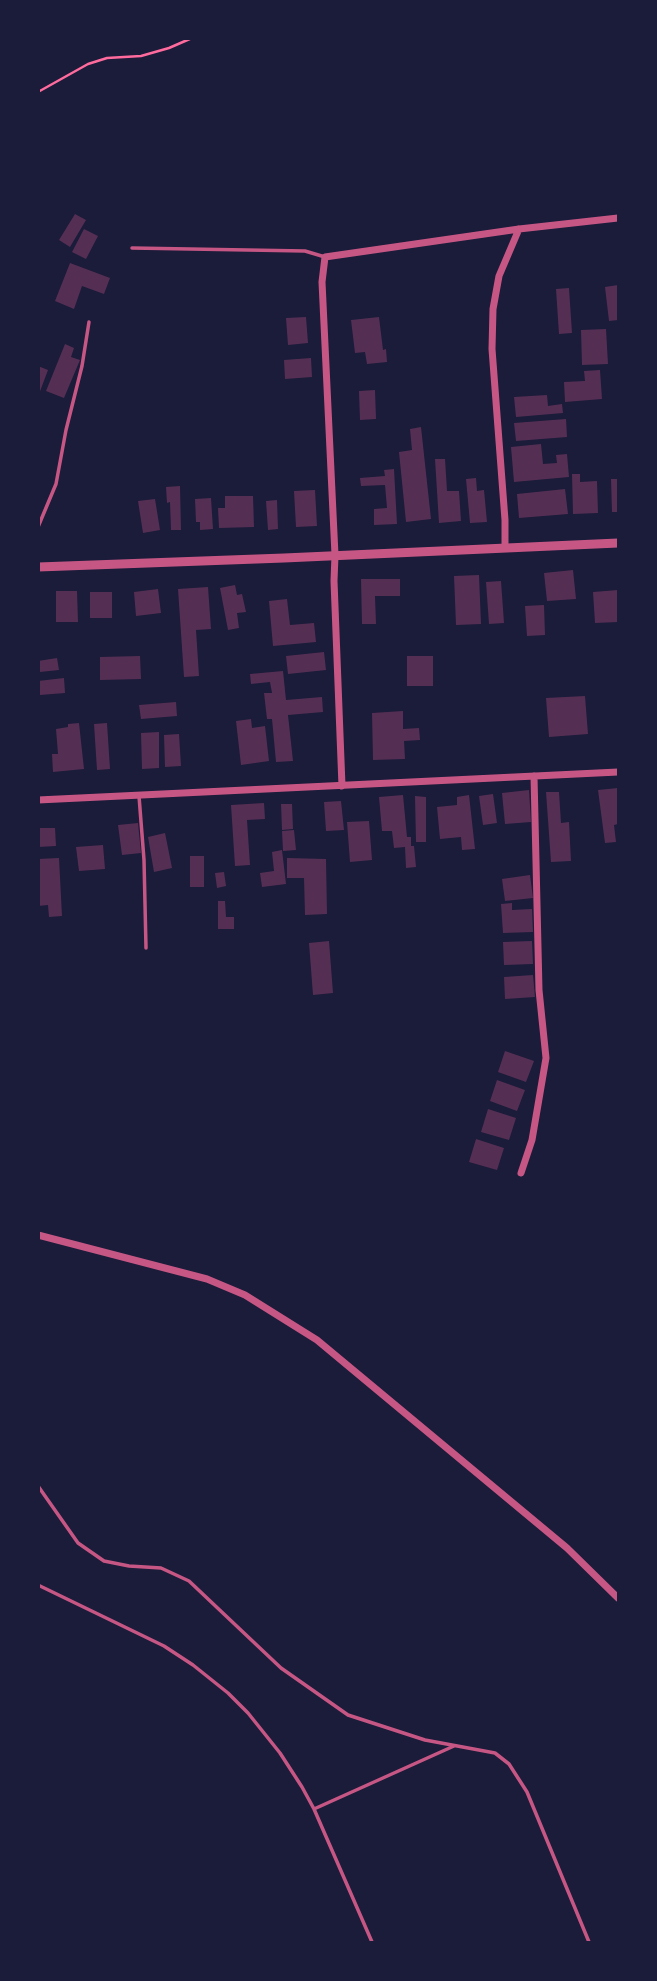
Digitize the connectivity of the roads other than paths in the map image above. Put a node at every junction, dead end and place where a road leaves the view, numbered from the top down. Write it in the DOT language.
graph roads {
  1 [pos="618,218"];
  2 [pos="519,229"];
  3 [pos="132,248"];
  4 [pos="325,257"];
  5 [pos="89,322"];
  6 [pos="38,527"];
  7 [pos="618,543"];
  8 [pos="505,548"];
  9 [pos="335,555"];
  10 [pos="38,567"];
  11 [pos="618,772"];
  12 [pos="534,776"];
  13 [pos="342,786"];
  14 [pos="139,796"];
  15 [pos="38,800"];
  16 [pos="146,948"];
  17 [pos="520,1173"];
  18 [pos="38,1235"];
  19 [pos="38,1486"];
  20 [pos="38,1585"];
  21 [pos="618,1598"];
  22 [pos="456,1745"];
  23 [pos="314,1809"];
  24 [pos="372,1942"];
  25 [pos="589,1942"];
  1 -- 2 [label="street"];
  2 -- 4 [label="street"];
  2 -- 8 [label="street"];
  3 -- 4 [label="lane"];
  4 -- 9 [label="street"];
  5 -- 6 [label="lane"];
  7 -- 8 [label="street"];
  8 -- 9 [label="street"];
  9 -- 10 [label="street"];
  9 -- 13 [label="street"];
  11 -- 12 [label="street"];
  12 -- 13 [label="street"];
  12 -- 17 [label="street"];
  13 -- 14 [label="street"];
  14 -- 15 [label="street"];
  14 -- 16 [label="lane"];
  18 -- 21 [label="street"];
  19 -- 22 [label="lane"];
  20 -- 23 [label="lane"];
  22 -- 23 [label="lane"];
  22 -- 25 [label="lane"];
  23 -- 24 [label="lane"];
}
